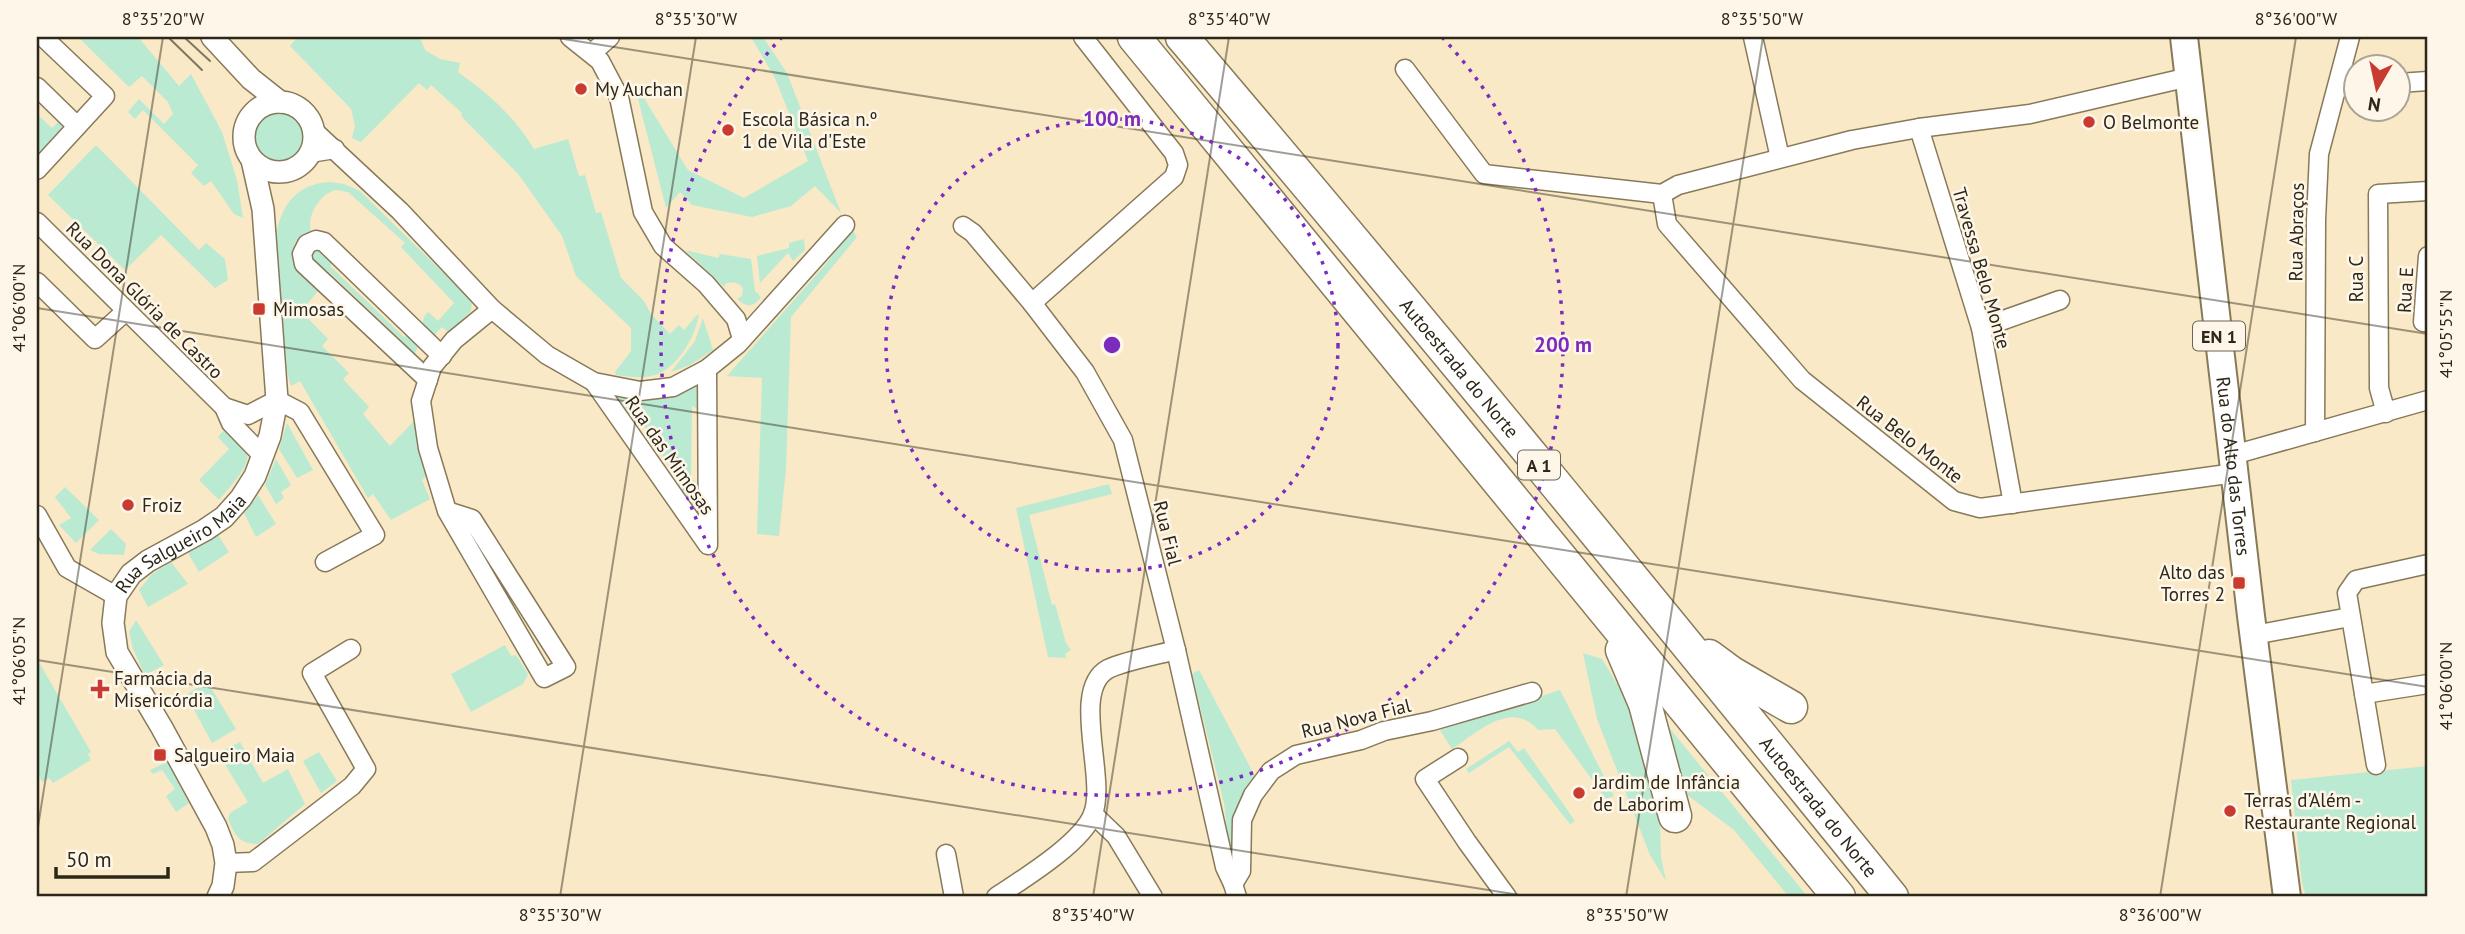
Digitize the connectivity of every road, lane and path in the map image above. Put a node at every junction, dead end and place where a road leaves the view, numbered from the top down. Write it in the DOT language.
graph roads {
  1 [pos="43,37"];
  2 [pos="212,37"];
  3 [pos="570,37"];
  4 [pos="610,37"];
  5 [pos="1083,37"];
  6 [pos="1134,37"];
  7 [pos="1182,37"];
  8 [pos="1753,37"];
  9 [pos="2184,37"];
  10 [pos="2350,37"];
  11 [pos="592,54"];
  12 [pos="1405,69"];
  13 [pos="2189,77"];
  14 [pos="251,79"];
  15 [pos="37,87"];
  16 [pos="2337,88"];
  17 [pos="2342,88"];
  18 [pos="280,102"];
  19 [pos="258,109"];
  20 [pos="77,126"];
  21 [pos="1919,128"];
  22 [pos="313,130"];
  23 [pos="335,149"];
  24 [pos="310,153"];
  25 [pos="1780,158"];
  26 [pos="252,160"];
  27 [pos="37,170"];
  28 [pos="283,172"];
  29 [pos="2428,191"];
  30 [pos="1662,194"];
  31 [pos="263,209"];
  32 [pos="37,222"];
  33 [pos="845,225"];
  34 [pos="964,226"];
  35 [pos="2428,256"];
  36 [pos="37,282"];
  37 [pos="2060,300"];
  38 [pos="1032,303"];
  39 [pos="492,309"];
  40 [pos="126,311"];
  41 [pos="2428,322"];
  42 [pos="1981,328"];
  43 [pos="742,339"];
  44 [pos="442,356"];
  45 [pos="707,369"];
  46 [pos="428,380"];
  47 [pos="594,382"];
  48 [pos="277,400"];
  49 [pos="2428,400"];
  50 [pos="224,407"];
  51 [pos="2386,413"];
  52 [pos="248,415"];
  53 [pos="2315,432"];
  54 [pos="267,446"];
  55 [pos="2234,464"];
  56 [pos="2013,504"];
  57 [pos="447,511"];
  58 [pos="37,515"];
  59 [pos="326,562"];
  60 [pos="2428,564"];
  61 [pos="116,596"];
  62 [pos="2350,617"];
  63 [pos="1610,619"];
  64 [pos="1676,631"];
  65 [pos="2253,635"];
  66 [pos="351,649"];
  67 [pos="1176,650"];
  68 [pos="2428,684"];
  69 [pos="1532,692"];
  70 [pos="2364,694"];
  71 [pos="1791,707"];
  72 [pos="1458,758"];
  73 [pos="2376,765"];
  74 [pos="1093,814"];
  75 [pos="1675,816"];
  76 [pos="946,854"];
  77 [pos="226,863"];
  78 [pos="1235,890"];
  79 [pos="218,897"];
  80 [pos="954,897"];
  81 [pos="996,897"];
  82 [pos="1153,897"];
  83 [pos="1507,897"];
  84 [pos="1839,897"];
  85 [pos="1892,897"];
  86 [pos="2287,897"];
  1 -- 20 [label="street"];
  2 -- 14 [label="street"];
  3 -- 11 [label="street"];
  4 -- 11 [label="street"];
  5 -- 38 [label="street"];
  6 -- 63 [label="highway, Autoestrada do Norte / A 1"];
  7 -- 64 [label="highway, Autoestrada do Norte / A 1"];
  8 -- 25 [label="street"];
  9 -- 13 [label="main road, Rua do Alto das Torres / EN 1"];
  10 -- 16 [label="street, Rua Abraços"];
  11 -- 43 [label="street"];
  12 -- 30 [label="street"];
  13 -- 21 [label="street"];
  13 -- 55 [label="main road, Rua do Alto das Torres / EN 1"];
  14 -- 18 [label="street"];
  14 -- 19 [label="street"];
  15 -- 20 [label="street"];
  16 -- 17 [label="street"];
  16 -- 53 [label="street, Rua Abraços"];
  18 -- 19 [label="street"];
  18 -- 22 [label="street"];
  19 -- 26 [label="street"];
  20 -- 27 [label="street"];
  21 -- 25 [label="street"];
  21 -- 42 [label="street, Travessa Belo Monte"];
  22 -- 23 [label="street, Rua das Mimosas"];
  22 -- 24 [label="street"];
  23 -- 24 [label="street"];
  23 -- 39 [label="street, Rua das Mimosas"];
  24 -- 28 [label="street"];
  25 -- 30 [label="street"];
  26 -- 28 [label="street"];
  26 -- 31 [label="street, Rua Salgueiro Maia"];
  28 -- 31 [label="street"];
  29 -- 51 [label="street, Rua C"];
  30 -- 56 [label="street, Rua Belo Monte"];
  31 -- 48 [label="street, Rua Salgueiro Maia"];
  32 -- 40 [label="street, Rua Dona Glória de Castro"];
  33 -- 43 [label="street, Rua das Mimosas"];
  34 -- 38 [label="street, Rua Fial"];
  35 -- 41 [label="street, Rua E"];
  36 -- 40 [label="street"];
  37 -- 42 [label="street"];
  38 -- 67 [label="street, Rua Fial"];
  39 -- 44 [label="street"];
  39 -- 47 [label="street, Rua das Mimosas"];
  40 -- 50 [label="street, Rua Dona Glória de Castro"];
  42 -- 56 [label="street, Travessa Belo Monte"];
  43 -- 45 [label="street, Rua das Mimosas"];
  44 -- 46 [label="street"];
  44 -- 46 [label="street"];
  45 -- 47 [label="street, Rua das Mimosas"];
  45 -- 47 [label="street, Rua das Mimosas"];
  46 -- 57 [label="street"];
  48 -- 52 [label="street"];
  48 -- 54 [label="street, Rua Salgueiro Maia"];
  48 -- 59 [label="street"];
  49 -- 51 [label="street, Rua Belo Monte"];
  50 -- 52 [label="street, Rua Dona Glória de Castro"];
  50 -- 54 [label="street, Rua Dona Glória de Castro"];
  51 -- 53 [label="street, Rua Belo Monte"];
  52 -- 54 [label="street, Rua Dona Glória de Castro"];
  53 -- 55 [label="street, Rua Belo Monte"];
  54 -- 61 [label="street, Rua Salgueiro Maia"];
  55 -- 56 [label="street, Rua Belo Monte"];
  55 -- 65 [label="main road, Rua do Alto das Torres / EN 1"];
  57 -- 57 [label="street"];
  58 -- 61 [label="street"];
  60 -- 62 [label="street"];
  61 -- 77 [label="street, Rua Salgueiro Maia"];
  62 -- 65 [label="street"];
  62 -- 70 [label="street"];
  63 -- 75 [label="highway"];
  63 -- 84 [label="highway, Autoestrada do Norte / A 1"];
  64 -- 71 [label="highway"];
  64 -- 85 [label="highway, Autoestrada do Norte / A 1"];
  65 -- 86 [label="main road, Rua do Alto das Torres / EN 1"];
  66 -- 77 [label="street"];
  67 -- 74 [label="street"];
  67 -- 78 [label="street, Rua Fial"];
  68 -- 70 [label="street"];
  69 -- 78 [label="street, Rua Nova Fial"];
  70 -- 73 [label="street"];
  72 -- 83 [label="street"];
  74 -- 81 [label="street"];
  74 -- 82 [label="street"];
  76 -- 80 [label="street"];
  77 -- 79 [label="street, Rua Salgueiro Maia"];
}
